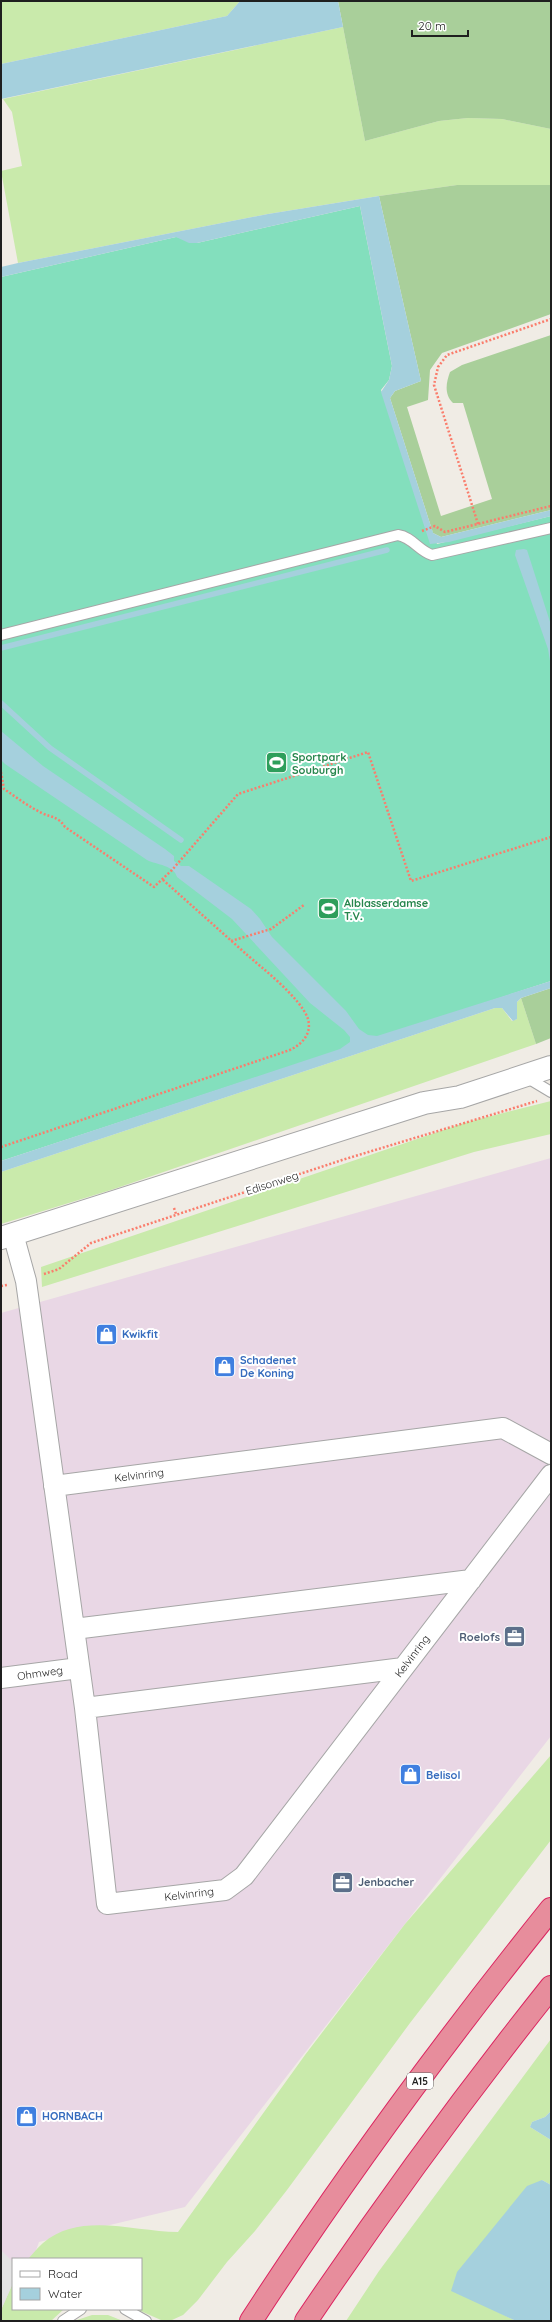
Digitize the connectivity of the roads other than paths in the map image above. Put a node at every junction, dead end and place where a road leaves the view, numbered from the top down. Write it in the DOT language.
graph roads {
  1 [pos="551,528"];
  2 [pos="1,635"];
  3 [pos="551,1052"];
  4 [pos="551,1067"];
  5 [pos="524,1076"];
  6 [pos="547,1095"];
  7 [pos="424,1103"];
  8 [pos="7,1236"];
  9 [pos="551,1454"];
  10 [pos="551,1475"];
  11 [pos="54,1486"];
  12 [pos="470,1580"];
  13 [pos="74,1629"];
  14 [pos="79,1668"];
  15 [pos="403,1668"];
  16 [pos="1,1678"];
  17 [pos="85,1708"];
  18 [pos="551,1909"];
  19 [pos="551,1986"];
  20 [pos="79,2310"];
  21 [pos="127,2310"];
  22 [pos="63,2321"];
  23 [pos="146,2321"];
  24 [pos="251,2321"];
  25 [pos="306,2321"];
  1 -- 2 [label="lane"];
  3 -- 7 [label="street"];
  4 -- 5 [label="street"];
  5 -- 6 [label="lane"];
  5 -- 7 [label="street"];
  7 -- 8 [label="street"];
  8 -- 11 [label="street, Kelvinring"];
  9 -- 11 [label="street, Kelvinring"];
  10 -- 12 [label="street, Kelvinring"];
  11 -- 13 [label="street, Kelvinring"];
  12 -- 13 [label="street"];
  12 -- 15 [label="street, Kelvinring"];
  13 -- 14 [label="street, Kelvinring"];
  14 -- 16 [label="street, Ohmweg"];
  14 -- 17 [label="street, Kelvinring"];
  15 -- 17 [label="street"];
  15 -- 17 [label="street, Kelvinring"];
  18 -- 24 [label="highway, A15"];
  19 -- 25 [label="highway"];
  20 -- 22 [label="lane"];
  21 -- 23 [label="lane"];
}
